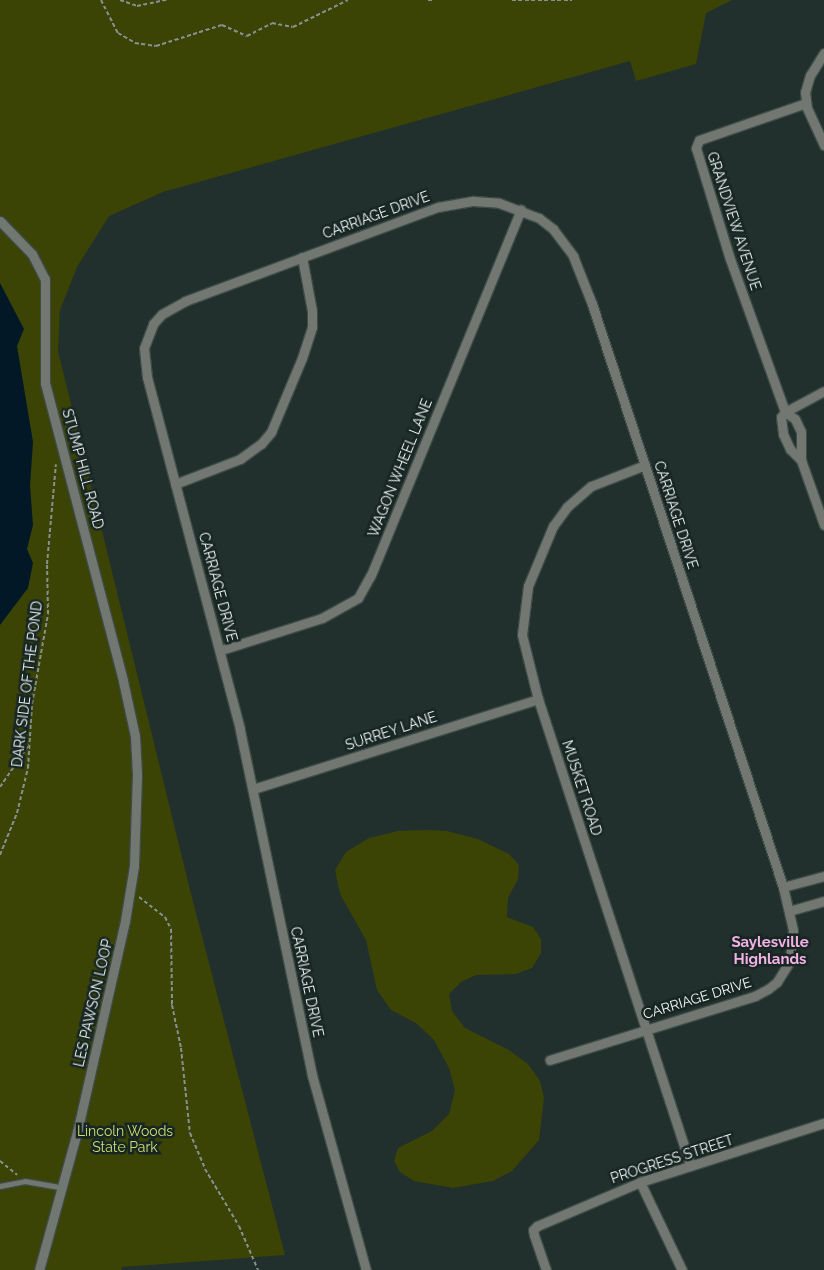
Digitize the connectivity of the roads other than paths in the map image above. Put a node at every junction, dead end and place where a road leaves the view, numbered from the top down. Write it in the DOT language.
graph roads {
  1 [pos="824,53"];
  2 [pos="806,103"];
  3 [pos="824,145"];
  4 [pos="521,210"];
  5 [pos="0,221"];
  6 [pos="302,257"];
  7 [pos="824,391"];
  8 [pos="785,412"];
  9 [pos="801,460"];
  10 [pos="645,465"];
  11 [pos="175,484"];
  12 [pos="824,525"];
  13 [pos="221,650"];
  14 [pos="538,699"];
  15 [pos="135,736"];
  16 [pos="253,789"];
  17 [pos="824,876"];
  18 [pos="783,887"];
  19 [pos="824,901"];
  20 [pos="789,911"];
  21 [pos="646,1028"];
  22 [pos="550,1060"];
  23 [pos="824,1123"];
  24 [pos="691,1166"];
  25 [pos="640,1182"];
  26 [pos="0,1186"];
  27 [pos="60,1187"];
  28 [pos="39,1270"];
  29 [pos="366,1270"];
  30 [pos="546,1270"];
  31 [pos="682,1270"];
  1 -- 2 [label="street"];
  2 -- 3 [label="street"];
  2 -- 8 [label="street, GRANDVIEW AVENUE"];
  4 -- 6 [label="street, CARRIAGE DRIVE"];
  4 -- 10 [label="street, CARRIAGE DRIVE"];
  4 -- 13 [label="street, WAGON WHEEL LANE"];
  5 -- 15 [label="street, STUMP HILL ROAD"];
  6 -- 11 [label="street"];
  6 -- 11 [label="street, CARRIAGE DRIVE"];
  7 -- 8 [label="street"];
  8 -- 9 [label="street, GRANDVIEW AVENUE"];
  8 -- 9 [label="street, GRANDVIEW AVENUE"];
  9 -- 12 [label="street, GRANDVIEW AVENUE"];
  10 -- 14 [label="street, MUSKET ROAD"];
  10 -- 18 [label="street, CARRIAGE DRIVE"];
  11 -- 13 [label="street, CARRIAGE DRIVE"];
  13 -- 16 [label="street, CARRIAGE DRIVE"];
  14 -- 16 [label="street, SURREY LANE"];
  14 -- 21 [label="street, MUSKET ROAD"];
  15 -- 27 [label="street, LES PAWSON LOOP"];
  16 -- 29 [label="street, CARRIAGE DRIVE"];
  17 -- 18 [label="street"];
  18 -- 20 [label="street, CARRIAGE DRIVE"];
  19 -- 20 [label="street"];
  20 -- 21 [label="street, CARRIAGE DRIVE"];
  21 -- 22 [label="street, CARRIAGE DRIVE"];
  21 -- 24 [label="street, MUSKET ROAD"];
  23 -- 24 [label="street, PROGRESS STREET"];
  24 -- 25 [label="street, PROGRESS STREET"];
  25 -- 30 [label="street, PROGRESS STREET"];
  25 -- 31 [label="street"];
  26 -- 27 [label="lane"];
  27 -- 28 [label="street, LES PAWSON LOOP"];
}
